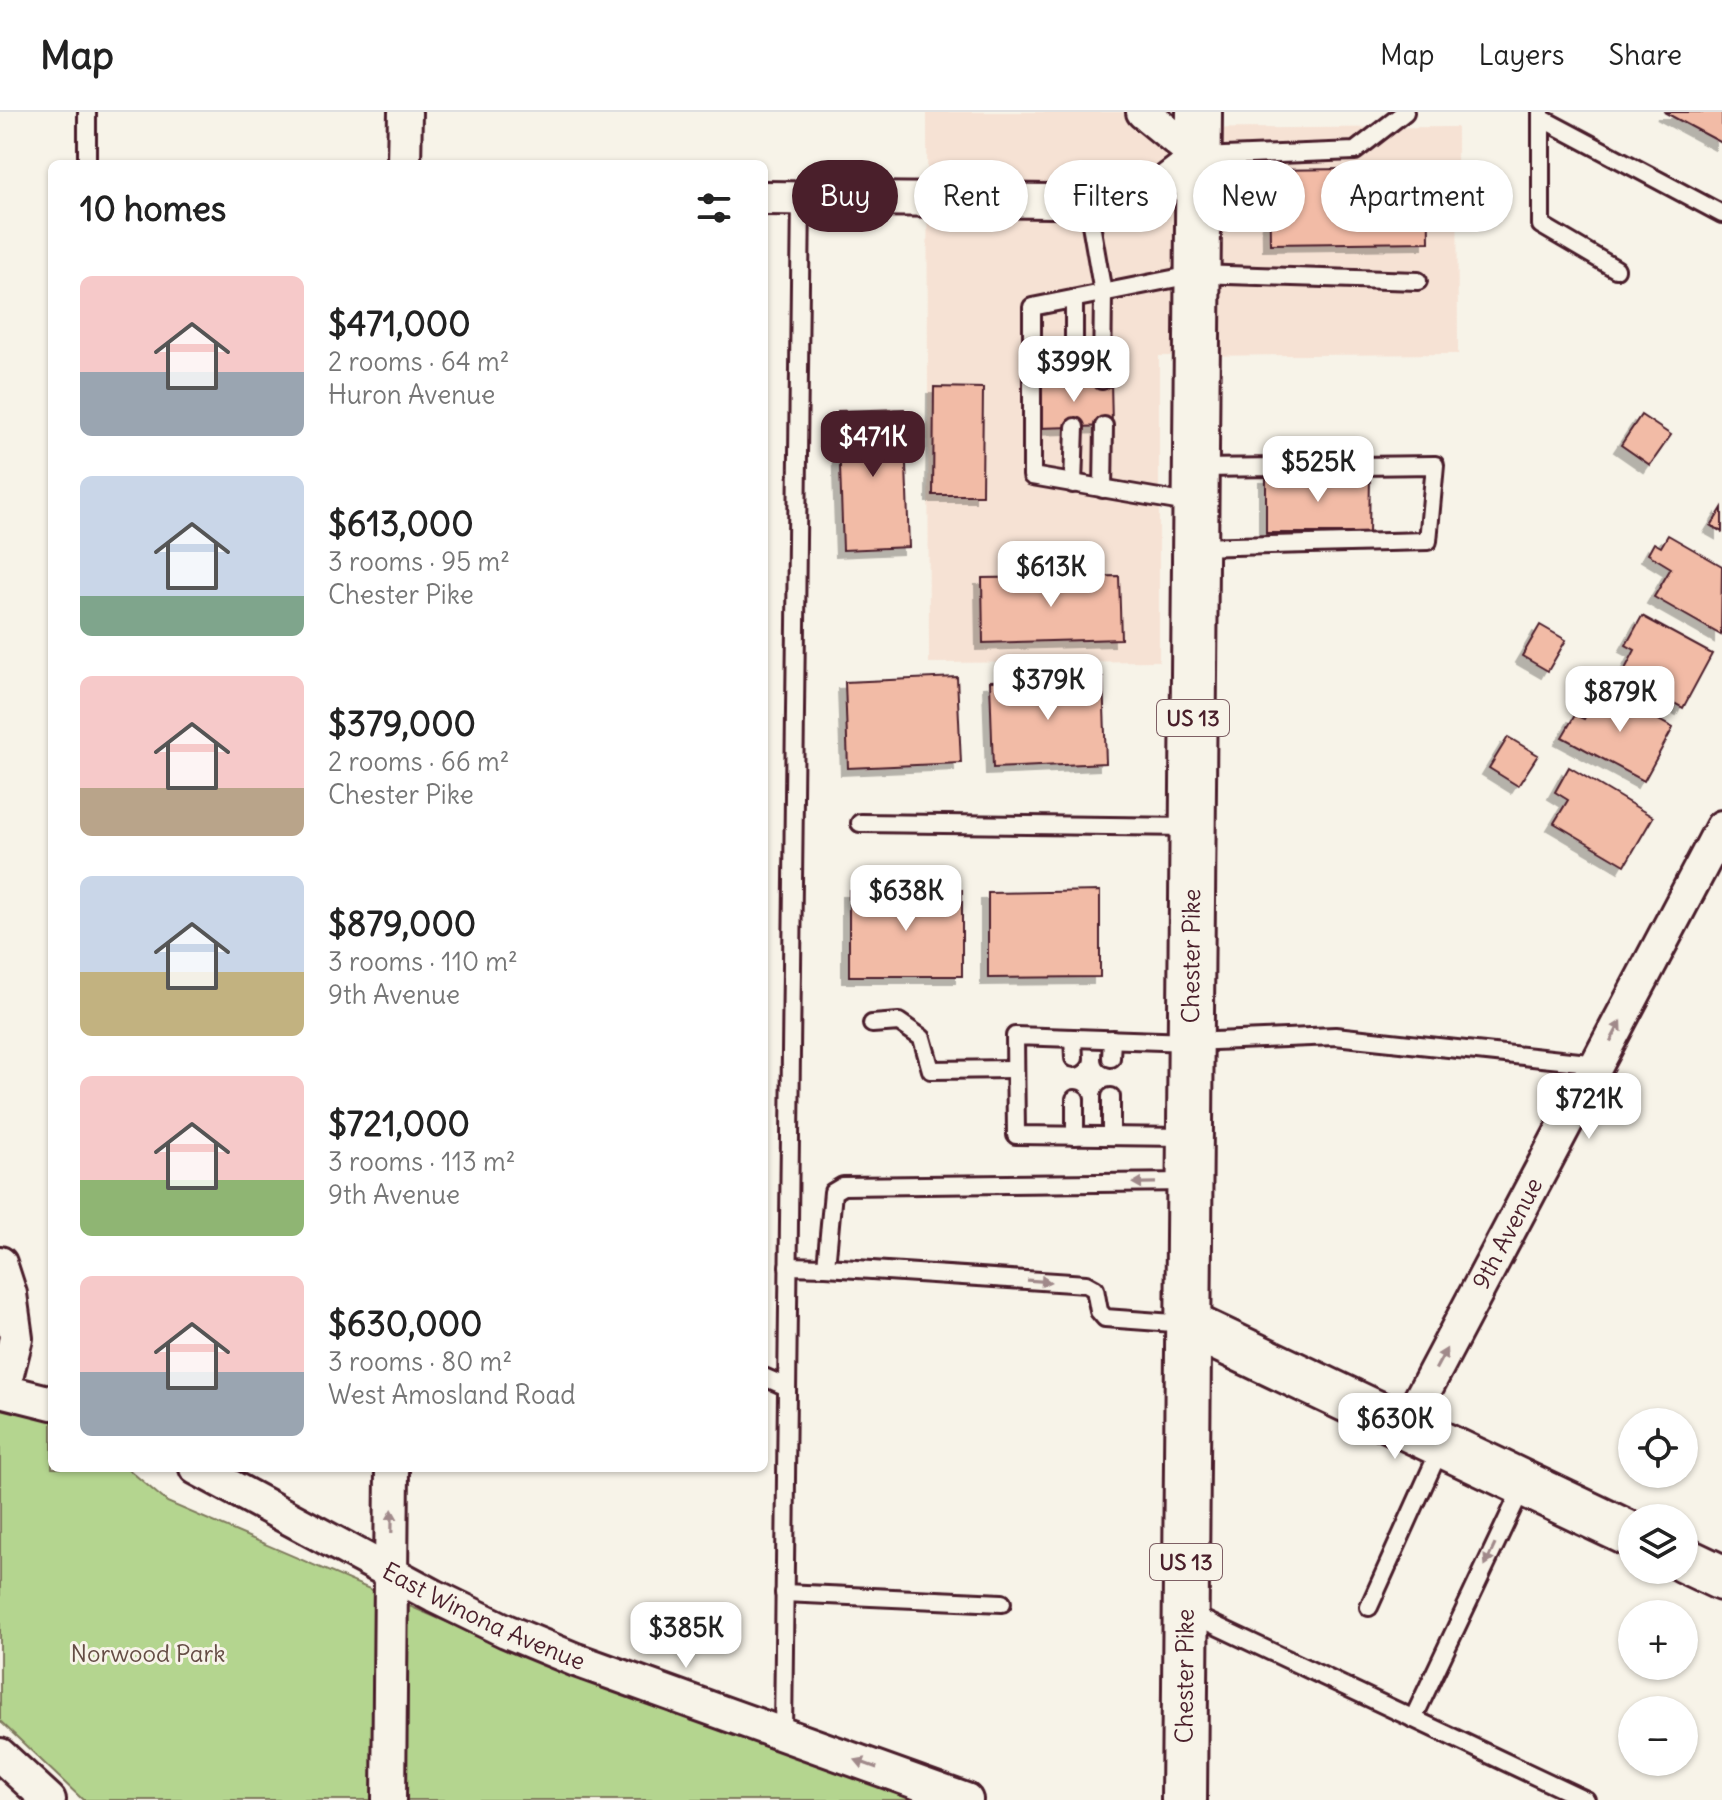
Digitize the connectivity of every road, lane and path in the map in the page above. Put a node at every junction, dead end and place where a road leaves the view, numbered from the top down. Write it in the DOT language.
graph roads {
  1 [pos="87,112"];
  2 [pos="405,112"];
  3 [pos="1143,112"];
  4 [pos="1199,112"];
  5 [pos="1405,112"];
  6 [pos="1541,115"];
  7 [pos="1198,157"];
  8 [pos="87,160"];
  9 [pos="404,160"];
  10 [pos="1177,173"];
  11 [pos="768,198"];
  12 [pos="792,199"];
  13 [pos="898,200"];
  14 [pos="1044,201"];
  15 [pos="1722,214"];
  16 [pos="801,232"];
  17 [pos="1092,232"];
  18 [pos="1616,269"];
  19 [pos="1197,274"];
  20 [pos="1418,281"];
  21 [pos="1103,293"];
  22 [pos="1074,299"];
  23 [pos="1102,380"];
  24 [pos="1074,381"];
  25 [pos="1104,426"];
  26 [pos="1075,427"];
  27 [pos="1073,484"];
  28 [pos="1196,486"];
  29 [pos="1103,489"];
  30 [pos="1195,547"];
  31 [pos="860,823"];
  32 [pos="1722,827"];
  33 [pos="1192,828"];
  34 [pos="872,1024"];
  35 [pos="1073,1038"];
  36 [pos="1112,1039"];
  37 [pos="1190,1042"];
  38 [pos="1074,1058"];
  39 [pos="1111,1058"];
  40 [pos="1598,1064"];
  41 [pos="1015,1069"];
  42 [pos="1111,1097"];
  43 [pos="1075,1099"];
  44 [pos="1075,1136"];
  45 [pos="1111,1136"];
  46 [pos="1190,1137"];
  47 [pos="1189,1182"];
  48 [pos="0,1263"];
  49 [pos="788,1266"];
  50 [pos="826,1267"];
  51 [pos="1188,1324"];
  52 [pos="768,1379"];
  53 [pos="787,1387"];
  54 [pos="1,1390"];
  55 [pos="48,1402"];
  56 [pos="1423,1437"];
  57 [pos="203,1472"];
  58 [pos="392,1472"];
  59 [pos="1523,1484"];
  60 [pos="1618,1528"];
  61 [pos="1698,1567"];
  62 [pos="391,1574"];
  63 [pos="1722,1578"];
  64 [pos="784,1593"];
  65 [pos="1002,1603"];
  66 [pos="1369,1607"];
  67 [pos="1186,1611"];
  68 [pos="1413,1719"];
  69 [pos="783,1734"];
  70 [pos="0,1755"];
  71 [pos="49,1800"];
  72 [pos="389,1800"];
  73 [pos="966,1800"];
  74 [pos="1184,1800"];
  75 [pos="1586,1800"];
  1 -- 8 [label="lane"];
  2 -- 9 [label="street"];
  3 -- 7 [label="street"];
  4 -- 7 [label="main road, Chester Pike / US 13"];
  5 -- 7 [label="lane"];
  6 -- 15 [label="lane"];
  6 -- 18 [label="lane"];
  7 -- 10 [label="street"];
  7 -- 19 [label="main road, Chester Pike / US 13"];
  11 -- 12 [label="street"];
  13 -- 14 [label="street"];
  16 -- 49 [label="lane"];
  17 -- 21 [label="lane"];
  19 -- 20 [label="lane"];
  19 -- 21 [label="lane"];
  19 -- 28 [label="main road, Chester Pike / US 13"];
  21 -- 22 [label="lane"];
  21 -- 23 [label="lane"];
  22 -- 24 [label="lane"];
  22 -- 27 [label="lane"];
  25 -- 29 [label="lane"];
  26 -- 27 [label="lane"];
  27 -- 29 [label="lane"];
  28 -- 29 [label="lane"];
  28 -- 30 [label="main road, Chester Pike / US 13"];
  28 -- 30 [label="lane"];
  30 -- 33 [label="main road, Chester Pike / US 13"];
  31 -- 33 [label="lane"];
  40 -- 32 [label="street, 9th Avenue, one-way"];
  33 -- 37 [label="main road, Chester Pike / US 13"];
  34 -- 41 [label="lane"];
  35 -- 36 [label="lane"];
  35 -- 38 [label="lane"];
  35 -- 41 [label="lane"];
  36 -- 37 [label="lane"];
  36 -- 39 [label="lane"];
  37 -- 40 [label="lane"];
  37 -- 46 [label="main road, Chester Pike / US 13"];
  56 -- 40 [label="street, 9th Avenue, one-way"];
  41 -- 44 [label="lane"];
  42 -- 45 [label="lane"];
  43 -- 44 [label="lane"];
  44 -- 45 [label="lane"];
  45 -- 46 [label="lane"];
  46 -- 47 [label="main road, Chester Pike / US 13"];
  47 -- 50 [label="lane, one-way"];
  47 -- 51 [label="main road, Chester Pike / US 13"];
  48 -- 54 [label="street"];
  49 -- 50 [label="lane"];
  49 -- 53 [label="lane"];
  50 -- 51 [label="lane, one-way"];
  51 -- 56 [label="main road"];
  51 -- 67 [label="main road, Chester Pike / US 13"];
  52 -- 53 [label="lane"];
  53 -- 64 [label="lane"];
  54 -- 55 [label="street"];
  56 -- 59 [label="main road"];
  56 -- 66 [label="lane"];
  57 -- 62 [label="street, East Winona Avenue"];
  62 -- 58 [label="street, one-way"];
  59 -- 60 [label="main road"];
  59 -- 68 [label="lane, one-way"];
  61 -- 63 [label="main road"];
  62 -- 69 [label="street, East Winona Avenue"];
  62 -- 72 [label="street"];
  64 -- 65 [label="lane"];
  64 -- 69 [label="lane"];
  67 -- 68 [label="lane"];
  67 -- 74 [label="main road, Chester Pike / US 13"];
  68 -- 75 [label="lane"];
  73 -- 69 [label="street, East Winona Avenue, one-way"];
  70 -- 71 [label="street"];
}
